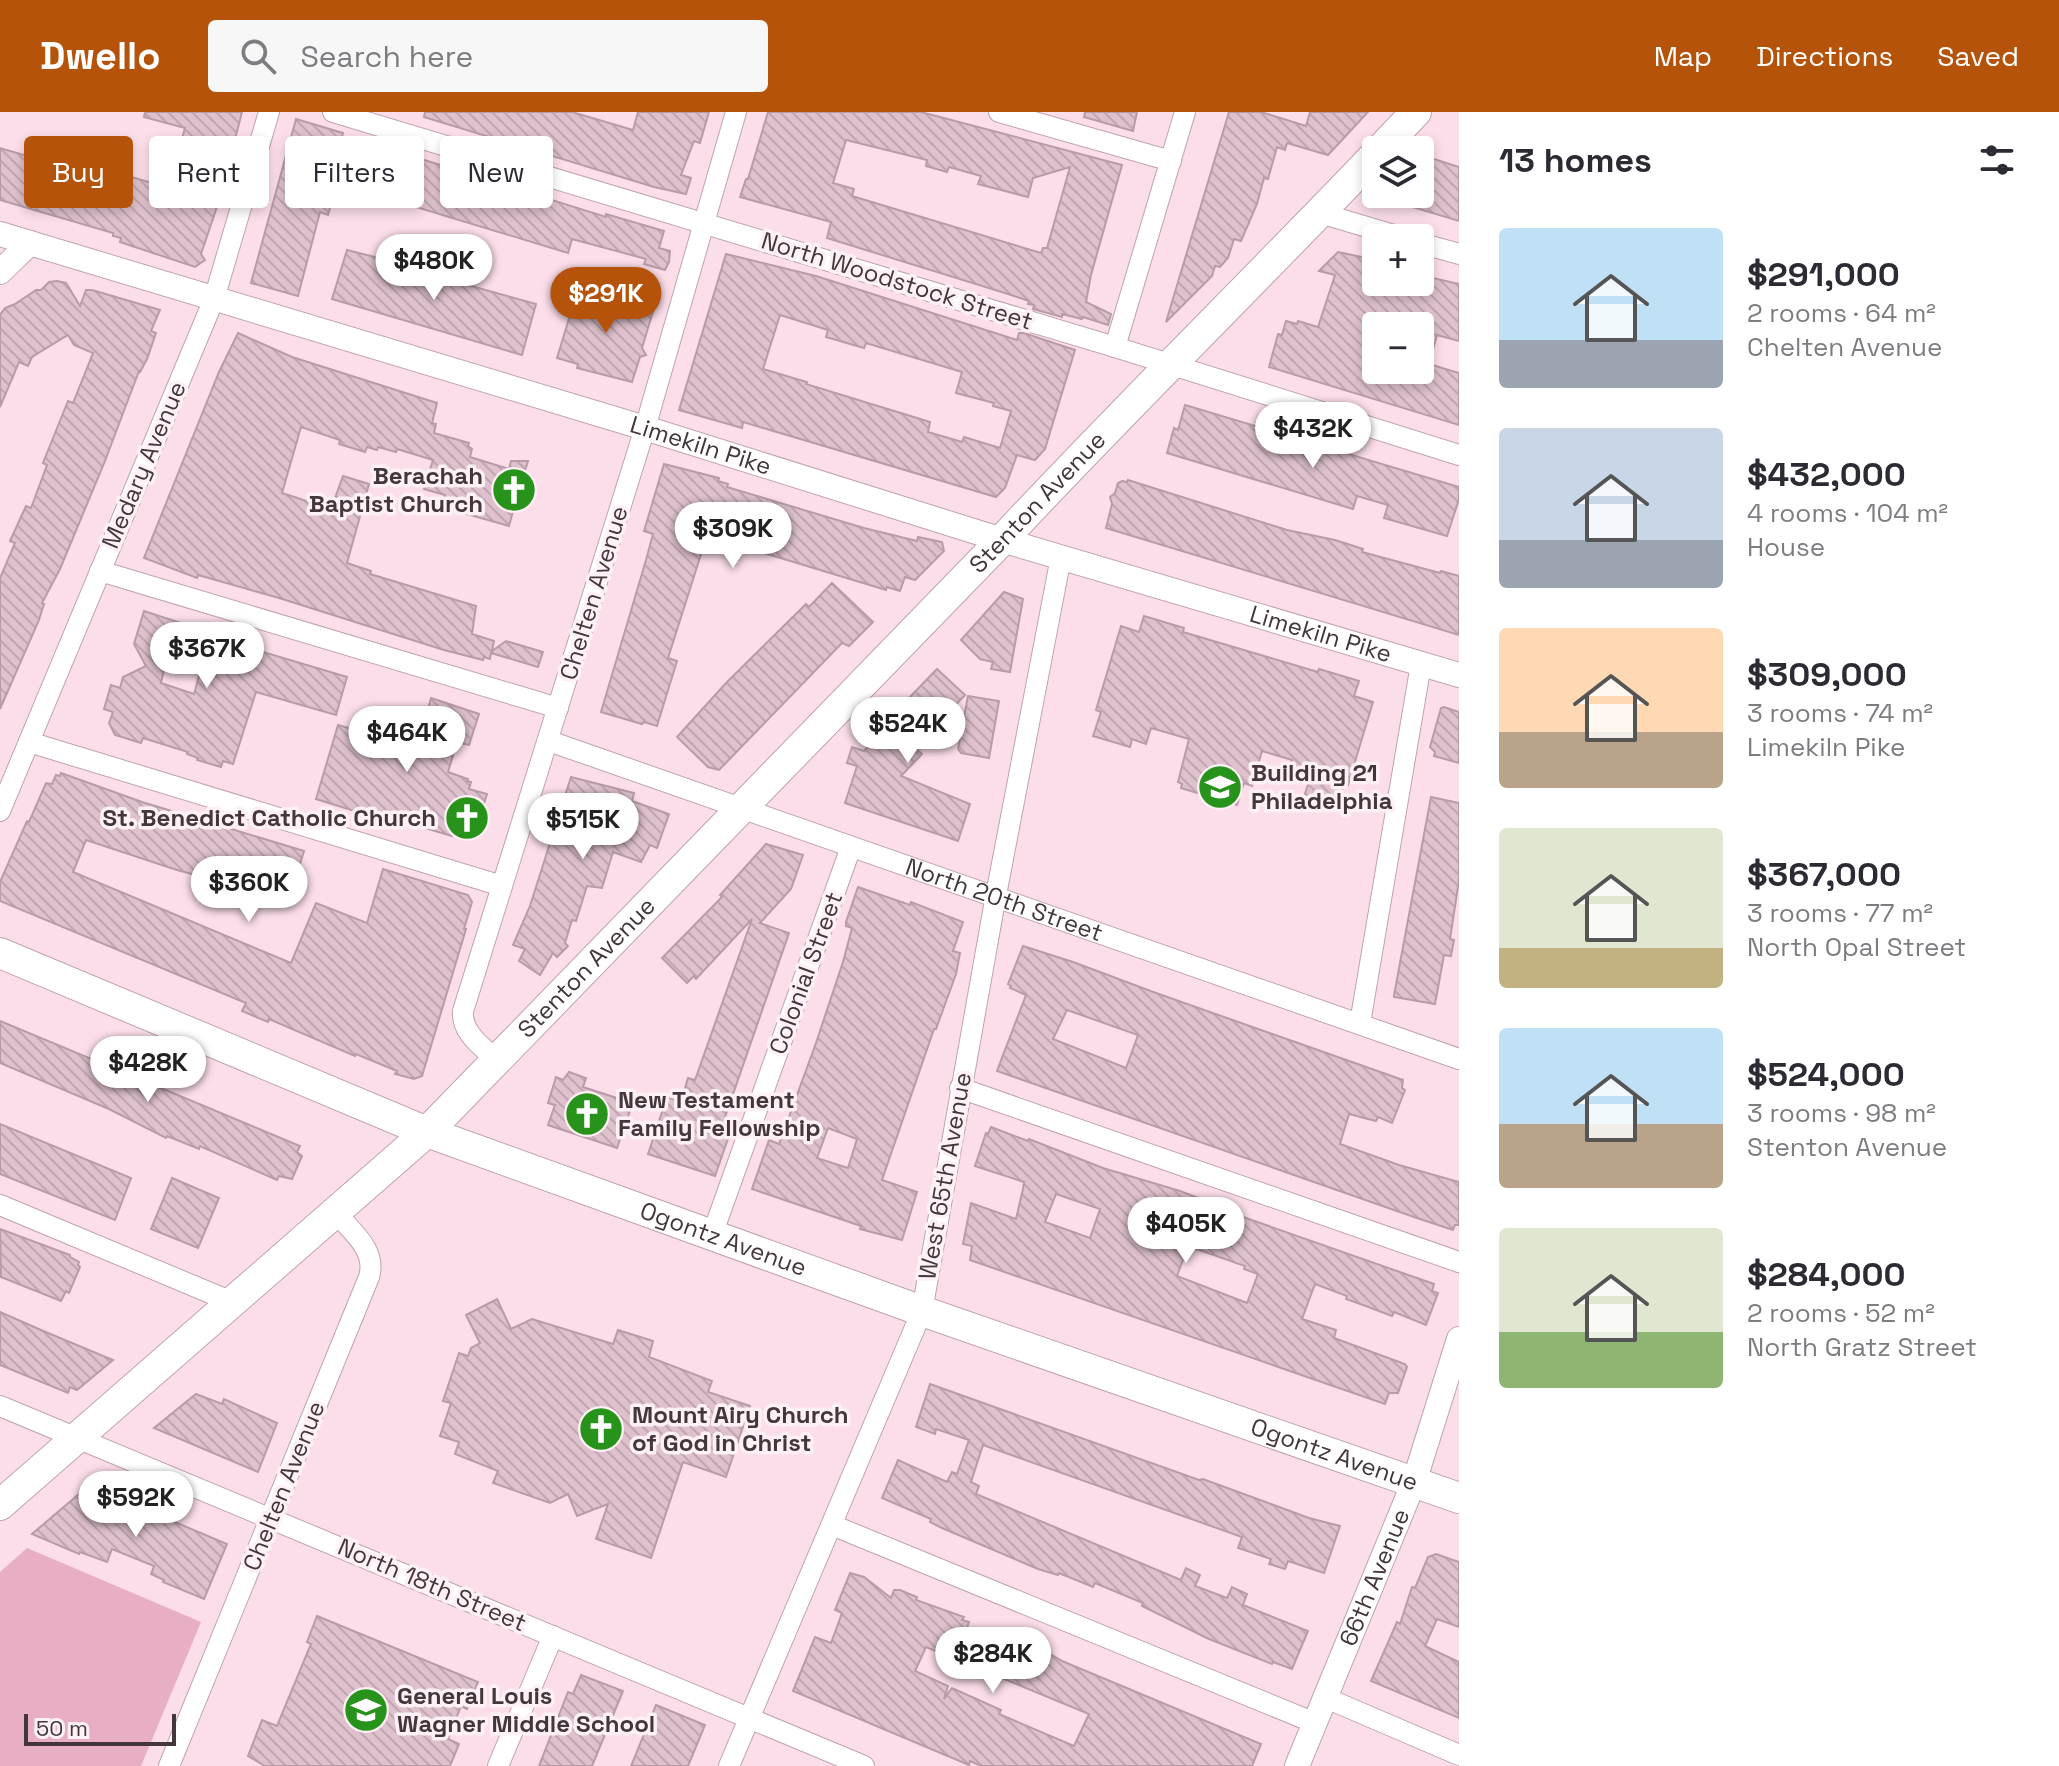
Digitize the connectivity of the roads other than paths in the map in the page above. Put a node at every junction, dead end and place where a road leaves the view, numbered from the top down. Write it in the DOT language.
graph roads {
  1 [pos="269,112"];
  2 [pos="333,112"];
  3 [pos="736,112"];
  4 [pos="999,112"];
  5 [pos="1185,112"];
  6 [pos="1416,112"];
  7 [pos="1393,136"];
  8 [pos="1171,161"];
  9 [pos="1362,169"];
  10 [pos="1320,213"];
  11 [pos="704,223"];
  12 [pos="1362,226"];
  13 [pos="0,234"];
  14 [pos="30,243"];
  15 [pos="1434,247"];
  16 [pos="1459,254"];
  17 [pos="0,272"];
  18 [pos="214,299"];
  19 [pos="1115,347"];
  20 [pos="1171,366"];
  21 [pos="645,428"];
  22 [pos="1459,455"];
  23 [pos="1002,540"];
  24 [pos="1061,557"];
  25 [pos="100,571"];
  26 [pos="1421,664"];
  27 [pos="1459,675"];
  28 [pos="558,708"];
  29 [pos="549,741"];
  30 [pos="29,742"];
  31 [pos="741,807"];
  32 [pos="0,811"];
  33 [pos="851,847"];
  34 [pos="502,886"];
  35 [pos="996,895"];
  36 [pos="0,953"];
  37 [pos="1360,1023"];
  38 [pos="1459,1059"];
  39 [pos="497,1061"];
  40 [pos="960,1088"];
  41 [pos="427,1132"];
  42 [pos="0,1205"];
  43 [pos="336,1213"];
  44 [pos="712,1235"];
  45 [pos="1459,1262"];
  46 [pos="232,1302"];
  47 [pos="922,1311"];
  48 [pos="1459,1339"];
  49 [pos="0,1406"];
  50 [pos="77,1439"];
  51 [pos="1414,1482"];
  52 [pos="1459,1498"];
  53 [pos="0,1505"];
  54 [pos="269,1517"];
  55 [pos="832,1525"];
  56 [pos="553,1636"];
  57 [pos="1326,1698"];
  58 [pos="750,1719"];
  59 [pos="1315,1723"];
  60 [pos="1459,1755"];
  61 [pos="169,1766"];
  62 [pos="498,1766"];
  63 [pos="729,1766"];
  64 [pos="864,1766"];
  65 [pos="1297,1766"];
  1 -- 18 [label="street, Medary Avenue"];
  2 -- 11 [label="street, North Woodstock Street"];
  3 -- 11 [label="street, Chelten Avenue"];
  4 -- 8 [label="street"];
  5 -- 8 [label="street"];
  6 -- 7 [label="main road"];
  8 -- 19 [label="street"];
  9 -- 10 [label="main road, Stenton Avenue"];
  10 -- 12 [label="street"];
  10 -- 20 [label="main road, Stenton Avenue"];
  11 -- 19 [label="street, North Woodstock Street"];
  11 -- 21 [label="street, Chelten Avenue"];
  13 -- 14 [label="street"];
  14 -- 17 [label="street"];
  14 -- 18 [label="street, Limekiln Pike"];
  15 -- 16 [label="street"];
  18 -- 21 [label="street, Limekiln Pike"];
  18 -- 25 [label="street, Medary Avenue"];
  19 -- 20 [label="street, North Woodstock Street"];
  20 -- 22 [label="street, North Woodstock Street"];
  20 -- 23 [label="main road, Stenton Avenue"];
  21 -- 23 [label="street, Limekiln Pike"];
  21 -- 28 [label="street, Chelten Avenue"];
  23 -- 24 [label="street, Limekiln Pike"];
  23 -- 31 [label="main road, Stenton Avenue"];
  24 -- 26 [label="street, Limekiln Pike"];
  24 -- 35 [label="street, West 65th Avenue"];
  25 -- 28 [label="street"];
  25 -- 30 [label="street, Medary Avenue"];
  26 -- 27 [label="street, Limekiln Pike"];
  26 -- 37 [label="street"];
  28 -- 29 [label="street, Chelten Avenue"];
  29 -- 31 [label="street, North 20th Street"];
  29 -- 34 [label="street, Chelten Avenue"];
  30 -- 32 [label="street, Medary Avenue"];
  30 -- 34 [label="street"];
  31 -- 33 [label="street, North 20th Street"];
  31 -- 39 [label="main road, Stenton Avenue"];
  33 -- 35 [label="street, North 20th Street"];
  33 -- 44 [label="street, Colonial Street"];
  34 -- 39 [label="street, Chelten Avenue"];
  35 -- 37 [label="street, North 20th Street"];
  35 -- 40 [label="street, West 65th Avenue"];
  36 -- 41 [label="main road, Ogontz Avenue"];
  37 -- 38 [label="street, North 20th Street"];
  39 -- 41 [label="main road, Stenton Avenue"];
  40 -- 45 [label="street"];
  40 -- 47 [label="street, West 65th Avenue"];
  41 -- 43 [label="main road, Stenton Avenue"];
  41 -- 44 [label="main road, Ogontz Avenue"];
  42 -- 46 [label="street"];
  43 -- 46 [label="main road, Stenton Avenue"];
  43 -- 54 [label="street, Chelten Avenue"];
  44 -- 47 [label="main road, Ogontz Avenue"];
  46 -- 50 [label="main road, Stenton Avenue"];
  47 -- 51 [label="main road, Ogontz Avenue"];
  47 -- 55 [label="street, West 65th Avenue"];
  48 -- 51 [label="street, 66th Avenue"];
  49 -- 50 [label="street, North 18th Street"];
  50 -- 53 [label="main road, Stenton Avenue"];
  50 -- 54 [label="street, North 18th Street"];
  51 -- 52 [label="main road, Ogontz Avenue"];
  51 -- 57 [label="street, 66th Avenue"];
  54 -- 56 [label="street, North 18th Street"];
  54 -- 61 [label="street, Chelten Avenue"];
  55 -- 58 [label="street, West 65th Avenue"];
  55 -- 59 [label="street"];
  56 -- 58 [label="street, North 18th Street"];
  56 -- 62 [label="street"];
  57 -- 59 [label="street, 66th Avenue"];
  57 -- 60 [label="street"];
  58 -- 63 [label="street, West 65th Avenue"];
  58 -- 64 [label="street, North 18th Street"];
  59 -- 65 [label="street, 66th Avenue"];
}
